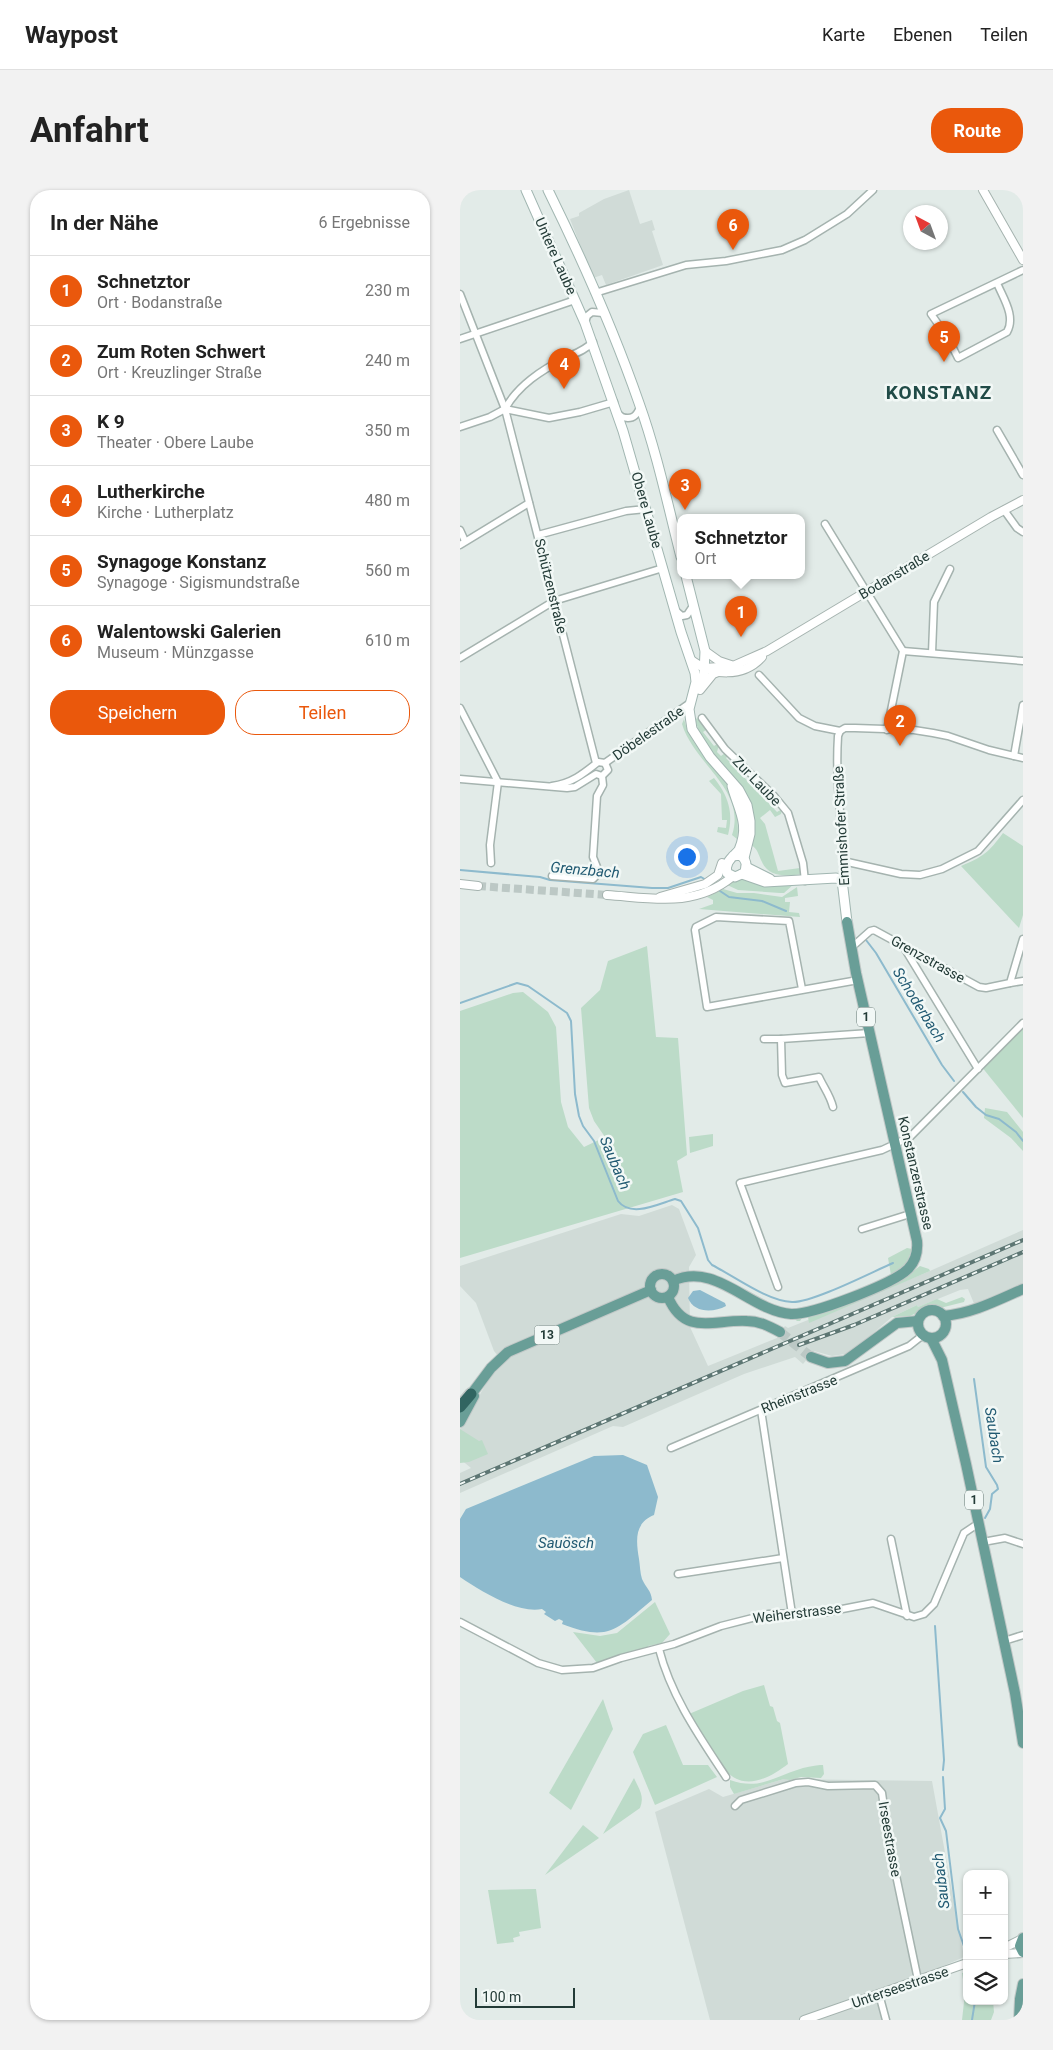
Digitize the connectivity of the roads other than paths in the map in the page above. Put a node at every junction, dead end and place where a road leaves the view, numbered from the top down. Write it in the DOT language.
graph roads {
  1 [pos="526,190"];
  2 [pos="548,190"];
  3 [pos="873,190"];
  4 [pos="983,190"];
  5 [pos="1023,260"];
  6 [pos="1023,270"];
  7 [pos="996,283"];
  8 [pos="595,293"];
  9 [pos="460,294"];
  10 [pos="575,300"];
  11 [pos="603,313"];
  12 [pos="586,323"];
  13 [pos="476,334"];
  14 [pos="460,339"];
  15 [pos="593,342"];
  16 [pos="627,370"];
  17 [pos="614,402"];
  18 [pos="640,406"];
  19 [pos="505,409"];
  20 [pos="617,413"];
  21 [pos="460,427"];
  22 [pos="997,430"];
  23 [pos="1023,475"];
  24 [pos="1023,500"];
  25 [pos="529,503"];
  26 [pos="646,509"];
  27 [pos="1004,510"];
  28 [pos="825,524"];
  29 [pos="460,530"];
  30 [pos="1023,532"];
  31 [pos="538,535"];
  32 [pos="677,541"];
  33 [pos="463,543"];
  34 [pos="664,568"];
  35 [pos="950,569"];
  36 [pos="687,579"];
  37 [pos="867,591"];
  38 [pos="554,601"];
  39 [pos="694,606"];
  40 [pos="674,608"];
  41 [pos="705,651"];
  42 [pos="767,651"];
  43 [pos="903,651"];
  44 [pos="932,654"];
  45 [pos="460,658"];
  46 [pos="691,660"];
  47 [pos="1023,661"];
  48 [pos="733,666"];
  49 [pos="705,668"];
  50 [pos="718,672"];
  51 [pos="759,675"];
  52 [pos="696,682"];
  53 [pos="690,703"];
  54 [pos="1023,706"];
  55 [pos="460,708"];
  56 [pos="702,718"];
  57 [pos="887,730"];
  58 [pos="840,731"];
  59 [pos="1014,756"];
  60 [pos="1023,758"];
  61 [pos="605,763"];
  62 [pos="597,770"];
  63 [pos="460,779"];
  64 [pos="498,782"];
  65 [pos="731,782"];
  66 [pos="1023,800"];
  67 [pos="730,855"];
  68 [pos="843,861"];
  69 [pos="491,863"];
  70 [pos="724,865"];
  71 [pos="744,867"];
  72 [pos="552,876"];
  73 [pos="732,877"];
  74 [pos="805,880"];
  75 [pos="842,880"];
  76 [pos="460,884"];
  77 [pos="478,886"];
  78 [pos="607,895"];
  79 [pos="658,898"];
  80 [pos="847,922"];
  81 [pos="1023,939"];
  82 [pos="903,946"];
  83 [pos="852,947"];
  84 [pos="858,980"];
  85 [pos="1023,981"];
  86 [pos="1010,983"];
  87 [pos="802,989"];
  88 [pos="1023,1023"];
  89 [pos="870,1033"];
  90 [pos="764,1039"];
  91 [pos="781,1039"];
  92 [pos="978,1069"];
  93 [pos="833,1107"];
  94 [pos="895,1144"];
  95 [pos="910,1214"];
  96 [pos="862,1229"];
  97 [pos="673,1281"];
  98 [pos="778,1287"];
  99 [pos="1023,1289"];
  100 [pos="651,1290"];
  101 [pos="668,1297"];
  102 [pos="976,1309"];
  103 [pos="943,1316"];
  104 [pos="918,1321"];
  105 [pos="780,1332"];
  106 [pos="942,1332"];
  107 [pos="927,1336"];
  108 [pos="811,1357"];
  109 [pos="942,1360"];
  110 [pos="483,1379"];
  111 [pos="471,1394"];
  112 [pos="460,1407"];
  113 [pos="761,1410"];
  114 [pos="460,1412"];
  115 [pos="460,1422"];
  116 [pos="671,1448"];
  117 [pos="979,1523"];
  118 [pos="891,1539"];
  119 [pos="983,1542"];
  120 [pos="1023,1544"];
  121 [pos="783,1558"];
  122 [pos="678,1574"];
  123 [pos="792,1614"];
  124 [pos="907,1616"];
  125 [pos="460,1622"];
  126 [pos="1023,1635"];
  127 [pos="1004,1641"];
  128 [pos="659,1649"];
  129 [pos="1023,1739"];
  130 [pos="726,1777"];
  131 [pos="735,1806"];
  132 [pos="1023,1939"];
  133 [pos="1008,1946"];
  134 [pos="1023,1953"];
  135 [pos="1008,1954"];
  136 [pos="963,1965"];
  137 [pos="918,1980"];
  138 [pos="1023,1984"];
  139 [pos="879,1994"];
  140 [pos="804,2020"];
  141 [pos="886,2020"];
  142 [pos="1020,2020"];
  1 -- 10 [label="main road, Untere Laube"];
  2 -- 8 [label="main road, Untere Laube"];
  3 -- 8 [label="street"];
  4 -- 5 [label="street"];
  6 -- 7 [label="street"];
  7 -- 7 [label="street"];
  8 -- 11 [label="main road, Untere Laube"];
  9 -- 13 [label="street, Schützenstraße"];
  10 -- 12 [label="main road, Untere Laube"];
  10 -- 13 [label="street"];
  11 -- 12 [label="street"];
  11 -- 16 [label="main road, Untere Laube"];
  12 -- 15 [label="main road, Untere Laube"];
  13 -- 14 [label="street"];
  13 -- 19 [label="street, Schützenstraße"];
  15 -- 17 [label="main road, Obere Laube"];
  15 -- 19 [label="street"];
  16 -- 18 [label="main road, Obere Laube"];
  17 -- 19 [label="street"];
  17 -- 20 [label="main road, Obere Laube"];
  18 -- 20 [label="street"];
  18 -- 32 [label="main road, Obere Laube"];
  19 -- 21 [label="street"];
  19 -- 25 [label="street, Schützenstraße"];
  20 -- 26 [label="main road, Obere Laube"];
  22 -- 23 [label="street"];
  24 -- 27 [label="street, Bodanstraße"];
  25 -- 31 [label="street, Schützenstraße"];
  25 -- 33 [label="street"];
  26 -- 31 [label="street"];
  26 -- 34 [label="main road, Obere Laube"];
  27 -- 30 [label="street"];
  27 -- 37 [label="street, Bodanstraße"];
  28 -- 37 [label="street"];
  29 -- 33 [label="street"];
  31 -- 38 [label="street, Schützenstraße"];
  34 -- 38 [label="street"];
  34 -- 40 [label="main road, Obere Laube"];
  35 -- 44 [label="street"];
  36 -- 39 [label="main road"];
  37 -- 42 [label="street, Bodanstraße"];
  37 -- 43 [label="street"];
  38 -- 45 [label="street"];
  38 -- 62 [label="street, Schützenstraße"];
  39 -- 40 [label="street"];
  39 -- 41 [label="main road"];
  40 -- 46 [label="main road, Obere Laube"];
  41 -- 48 [label="street"];
  41 -- 49 [label="main road"];
  42 -- 48 [label="street, Bodanstraße"];
  42 -- 50 [label="street, Bodanstraße"];
  43 -- 44 [label="street"];
  43 -- 57 [label="street"];
  44 -- 47 [label="street"];
  46 -- 49 [label="street, Bodanstraße"];
  46 -- 52 [label="main road, Döbelestraße"];
  48 -- 49 [label="street"];
  49 -- 50 [label="street, Bodanstraße"];
  49 -- 52 [label="street, Döbelestraße"];
  49 -- 53 [label="main road, Döbelestraße"];
  50 -- 53 [label="street, Döbelestraße"];
  51 -- 58 [label="street"];
  52 -- 53 [label="main road, Döbelestraße"];
  53 -- 61 [label="street, Döbelestraße"];
  53 -- 65 [label="main road"];
  54 -- 59 [label="street"];
  55 -- 64 [label="street"];
  56 -- 74 [label="street, Zur Laube"];
  57 -- 58 [label="street"];
  57 -- 59 [label="street"];
  58 -- 68 [label="street, Emmishofer Straße"];
  59 -- 60 [label="street"];
  61 -- 62 [label="street, Döbelestraße"];
  61 -- 62 [label="street, Döbelestraße"];
  62 -- 64 [label="street"];
  62 -- 72 [label="street, Schützenstraße"];
  63 -- 64 [label="street"];
  64 -- 69 [label="street"];
  65 -- 67 [label="main road"];
  65 -- 71 [label="main road"];
  66 -- 68 [label="street"];
  67 -- 70 [label="main road"];
  67 -- 71 [label="main road"];
  68 -- 75 [label="street, Emmishofer Straße"];
  70 -- 73 [label="main road"];
  70 -- 79 [label="street"];
  71 -- 73 [label="main road"];
  71 -- 74 [label="main road"];
  73 -- 79 [label="street"];
  74 -- 75 [label="main road"];
  75 -- 80 [label="main road, Emmishofer Straße"];
  76 -- 77 [label="street"];
  78 -- 79 [label="street"];
  80 -- 83 [label="main road, Konstanzerstrasse / 1"];
  81 -- 86 [label="street"];
  82 -- 83 [label="street, Grenzstrasse"];
  82 -- 86 [label="street, Grenzstrasse"];
  82 -- 92 [label="street"];
  83 -- 84 [label="main road, Konstanzerstrasse / 1"];
  84 -- 87 [label="street"];
  84 -- 89 [label="main road, Konstanzerstrasse / 1"];
  85 -- 86 [label="street, Grenzstrasse"];
  87 -- 87 [label="street"];
  88 -- 92 [label="street"];
  89 -- 91 [label="street"];
  89 -- 94 [label="main road, Konstanzerstrasse / 1"];
  90 -- 91 [label="street"];
  91 -- 93 [label="street"];
  92 -- 94 [label="street"];
  94 -- 95 [label="main road, Konstanzerstrasse / 1"];
  94 -- 98 [label="street"];
  95 -- 96 [label="street"];
  95 -- 97 [label="main road, Konstanzerstrasse / 1"];
  97 -- 100 [label="main road"];
  97 -- 101 [label="main road"];
  99 -- 102 [label="main road"];
  100 -- 101 [label="main road"];
  100 -- 110 [label="main road, 13"];
  101 -- 105 [label="main road"];
  102 -- 103 [label="main road"];
  102 -- 106 [label="main road"];
  103 -- 104 [label="main road"];
  103 -- 106 [label="main road"];
  104 -- 107 [label="main road"];
  104 -- 108 [label="main road"];
  106 -- 107 [label="main road"];
  106 -- 109 [label="main road, 1"];
  107 -- 109 [label="main road, 1"];
  107 -- 113 [label="street, Rheinstrasse"];
  109 -- 117 [label="main road, 1"];
  110 -- 111 [label="main road, 13"];
  110 -- 115 [label="main road, 13"];
  111 -- 112 [label="highway"];
  111 -- 114 [label="main road, 13"];
  113 -- 116 [label="street, Rheinstrasse"];
  113 -- 121 [label="street"];
  117 -- 119 [label="main road, 1"];
  117 -- 124 [label="street"];
  118 -- 124 [label="street"];
  119 -- 120 [label="street"];
  119 -- 127 [label="main road, 1"];
  121 -- 122 [label="street"];
  121 -- 123 [label="street"];
  123 -- 124 [label="street, Weiherstrasse"];
  123 -- 128 [label="street, Weiherstrasse"];
  125 -- 128 [label="street, Weiherstrasse"];
  126 -- 127 [label="street"];
  127 -- 129 [label="main road, 1"];
  128 -- 130 [label="street"];
  131 -- 137 [label="street, Irseestrasse"];
  132 -- 133 [label="street"];
  132 -- 134 [label="main road"];
  134 -- 135 [label="street"];
  136 -- 137 [label="street, Unterseestrasse"];
  137 -- 139 [label="street, Unterseestrasse"];
  138 -- 142 [label="main road"];
  139 -- 140 [label="street, Unterseestrasse"];
  139 -- 141 [label="street"];
}
